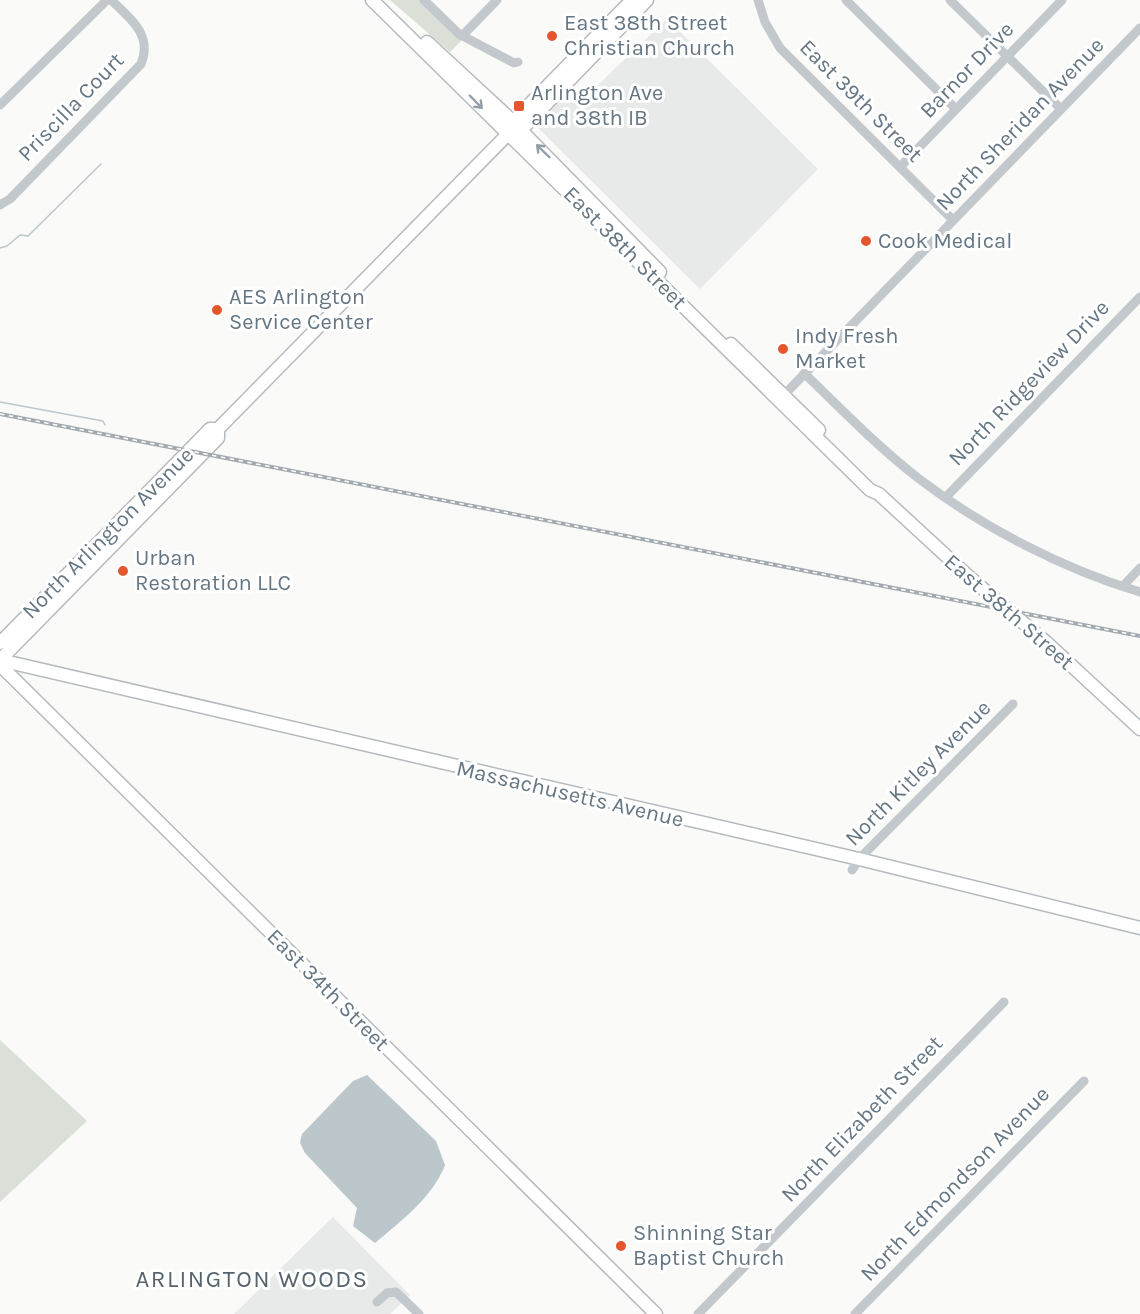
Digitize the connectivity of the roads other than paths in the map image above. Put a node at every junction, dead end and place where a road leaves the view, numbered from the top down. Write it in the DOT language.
graph roads {
  1 [pos="106,0"];
  2 [pos="111,0"];
  3 [pos="372,0"];
  4 [pos="382,0"];
  5 [pos="424,0"];
  6 [pos="497,0"];
  7 [pos="632,0"];
  8 [pos="647,0"];
  9 [pos="758,0"];
  10 [pos="846,0"];
  11 [pos="1062,0"];
  12 [pos="955,2"];
  13 [pos="1140,28"];
  14 [pos="462,36"];
  15 [pos="1007,57"];
  16 [pos="518,62"];
  17 [pos="0,105"];
  18 [pos="956,109"];
  19 [pos="1061,109"];
  20 [pos="514,128"];
  21 [pos="900,167"];
  22 [pos="0,205"];
  23 [pos="953,220"];
  24 [pos="1140,297"];
  25 [pos="804,373"];
  26 [pos="781,399"];
  27 [pos="218,429"];
  28 [pos="946,497"];
  29 [pos="1140,568"];
  30 [pos="1123,586"];
  31 [pos="1140,592"];
  32 [pos="0,643"];
  33 [pos="0,660"];
  34 [pos="0,665"];
  35 [pos="1013,704"];
  36 [pos="1140,729"];
  37 [pos="855,865"];
  38 [pos="1140,928"];
  39 [pos="1004,1002"];
  40 [pos="1084,1081"];
  41 [pos="377,1302"];
  42 [pos="419,1314"];
  43 [pos="656,1314"];
  44 [pos="698,1314"];
  45 [pos="855,1314"];
  1 -- 17 [label="street"];
  2 -- 22 [label="street, Priscilla Court"];
  3 -- 20 [label="main road, East 38th Street, one-way"];
  4 -- 20 [label="main road, East 38th Street"];
  5 -- 14 [label="street"];
  6 -- 14 [label="street"];
  7 -- 20 [label="main road, North Arlington Avenue"];
  8 -- 20 [label="main road, North Arlington Avenue"];
  9 -- 21 [label="street, East 39th Street"];
  10 -- 18 [label="street"];
  11 -- 15 [label="street, Barnor Drive"];
  12 -- 15 [label="street"];
  13 -- 19 [label="street, North Sheridan Avenue"];
  14 -- 16 [label="street"];
  15 -- 18 [label="street, Barnor Drive"];
  15 -- 19 [label="street"];
  18 -- 21 [label="street, Barnor Drive"];
  19 -- 23 [label="street, North Sheridan Avenue"];
  20 -- 26 [label="main road, East 38th Street"];
  20 -- 27 [label="main road, North Arlington Avenue"];
  21 -- 23 [label="street, East 39th Street"];
  23 -- 25 [label="street, North Sheridan Avenue"];
  24 -- 28 [label="street, North Ridgeview Drive"];
  25 -- 26 [label="street, North Sheridan Avenue"];
  25 -- 28 [label="street"];
  26 -- 36 [label="main road, East 38th Street, bridge"];
  27 -- 32 [label="main road, North Arlington Avenue"];
  27 -- 33 [label="main road, North Arlington Avenue"];
  28 -- 30 [label="street"];
  29 -- 30 [label="street"];
  30 -- 31 [label="street"];
  33 -- 37 [label="main road, Massachusetts Avenue"];
  34 -- 43 [label="main road, East 34th Street"];
  35 -- 37 [label="street, North Kitley Avenue"];
  37 -- 38 [label="main road, Massachusetts Avenue"];
  39 -- 44 [label="street, North Elizabeth Street"];
  40 -- 45 [label="street, North Edmondson Avenue"];
  41 -- 42 [label="street"];
}
